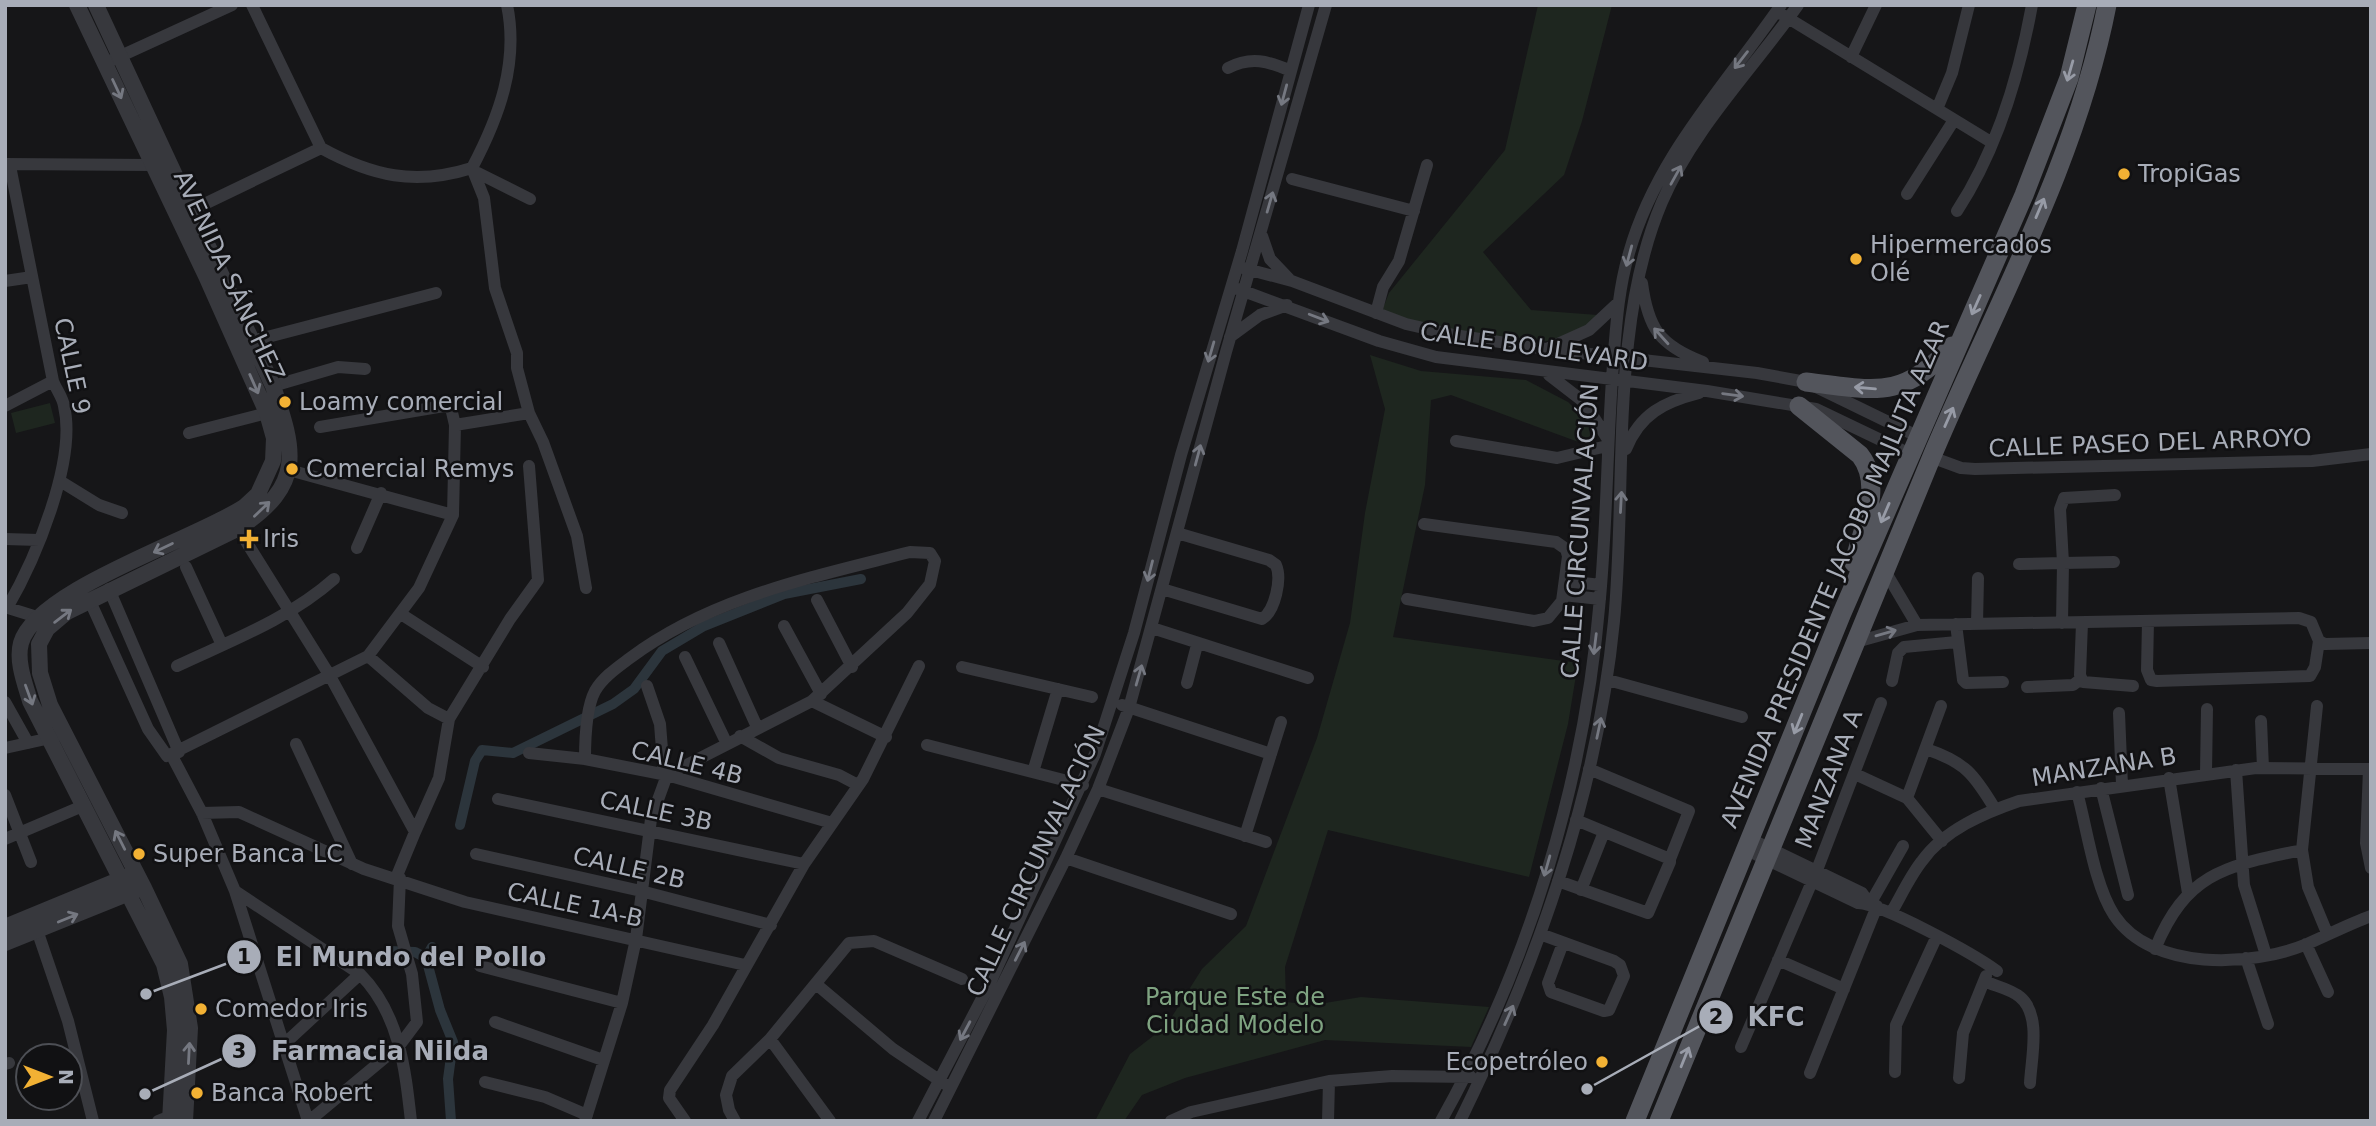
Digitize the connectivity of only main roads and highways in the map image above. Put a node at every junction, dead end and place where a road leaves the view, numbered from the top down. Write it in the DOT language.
graph roads {
  1 [pos="2087,5"];
  2 [pos="2107,5"];
  3 [pos="1962,335"];
  4 [pos="1806,382"];
  5 [pos="1799,406"];
  6 [pos="1921,450"];
  7 [pos="1842,613"];
  8 [pos="1635,1121"];
  9 [pos="1659,1121"];
  1 -- 3 [label="main road, AVENIDA PRESIDENTE JACOBO MAJLUTA AZAR, one-way"];
  6 -- 2 [label="main road, AVENIDA PRESIDENTE JACOBO MAJLUTA AZAR, one-way"];
  3 -- 4 [label="main road, one-way"];
  3 -- 6 [label="main road, AVENIDA PRESIDENTE JACOBO MAJLUTA AZAR"];
  5 -- 7 [label="main road"];
  6 -- 7 [label="main road, AVENIDA PRESIDENTE JACOBO MAJLUTA AZAR, one-way"];
  9 -- 6 [label="main road, AVENIDA PRESIDENTE JACOBO MAJLUTA AZAR, one-way"];
  7 -- 8 [label="main road, AVENIDA PRESIDENTE JACOBO MAJLUTA AZAR, one-way"];
}
